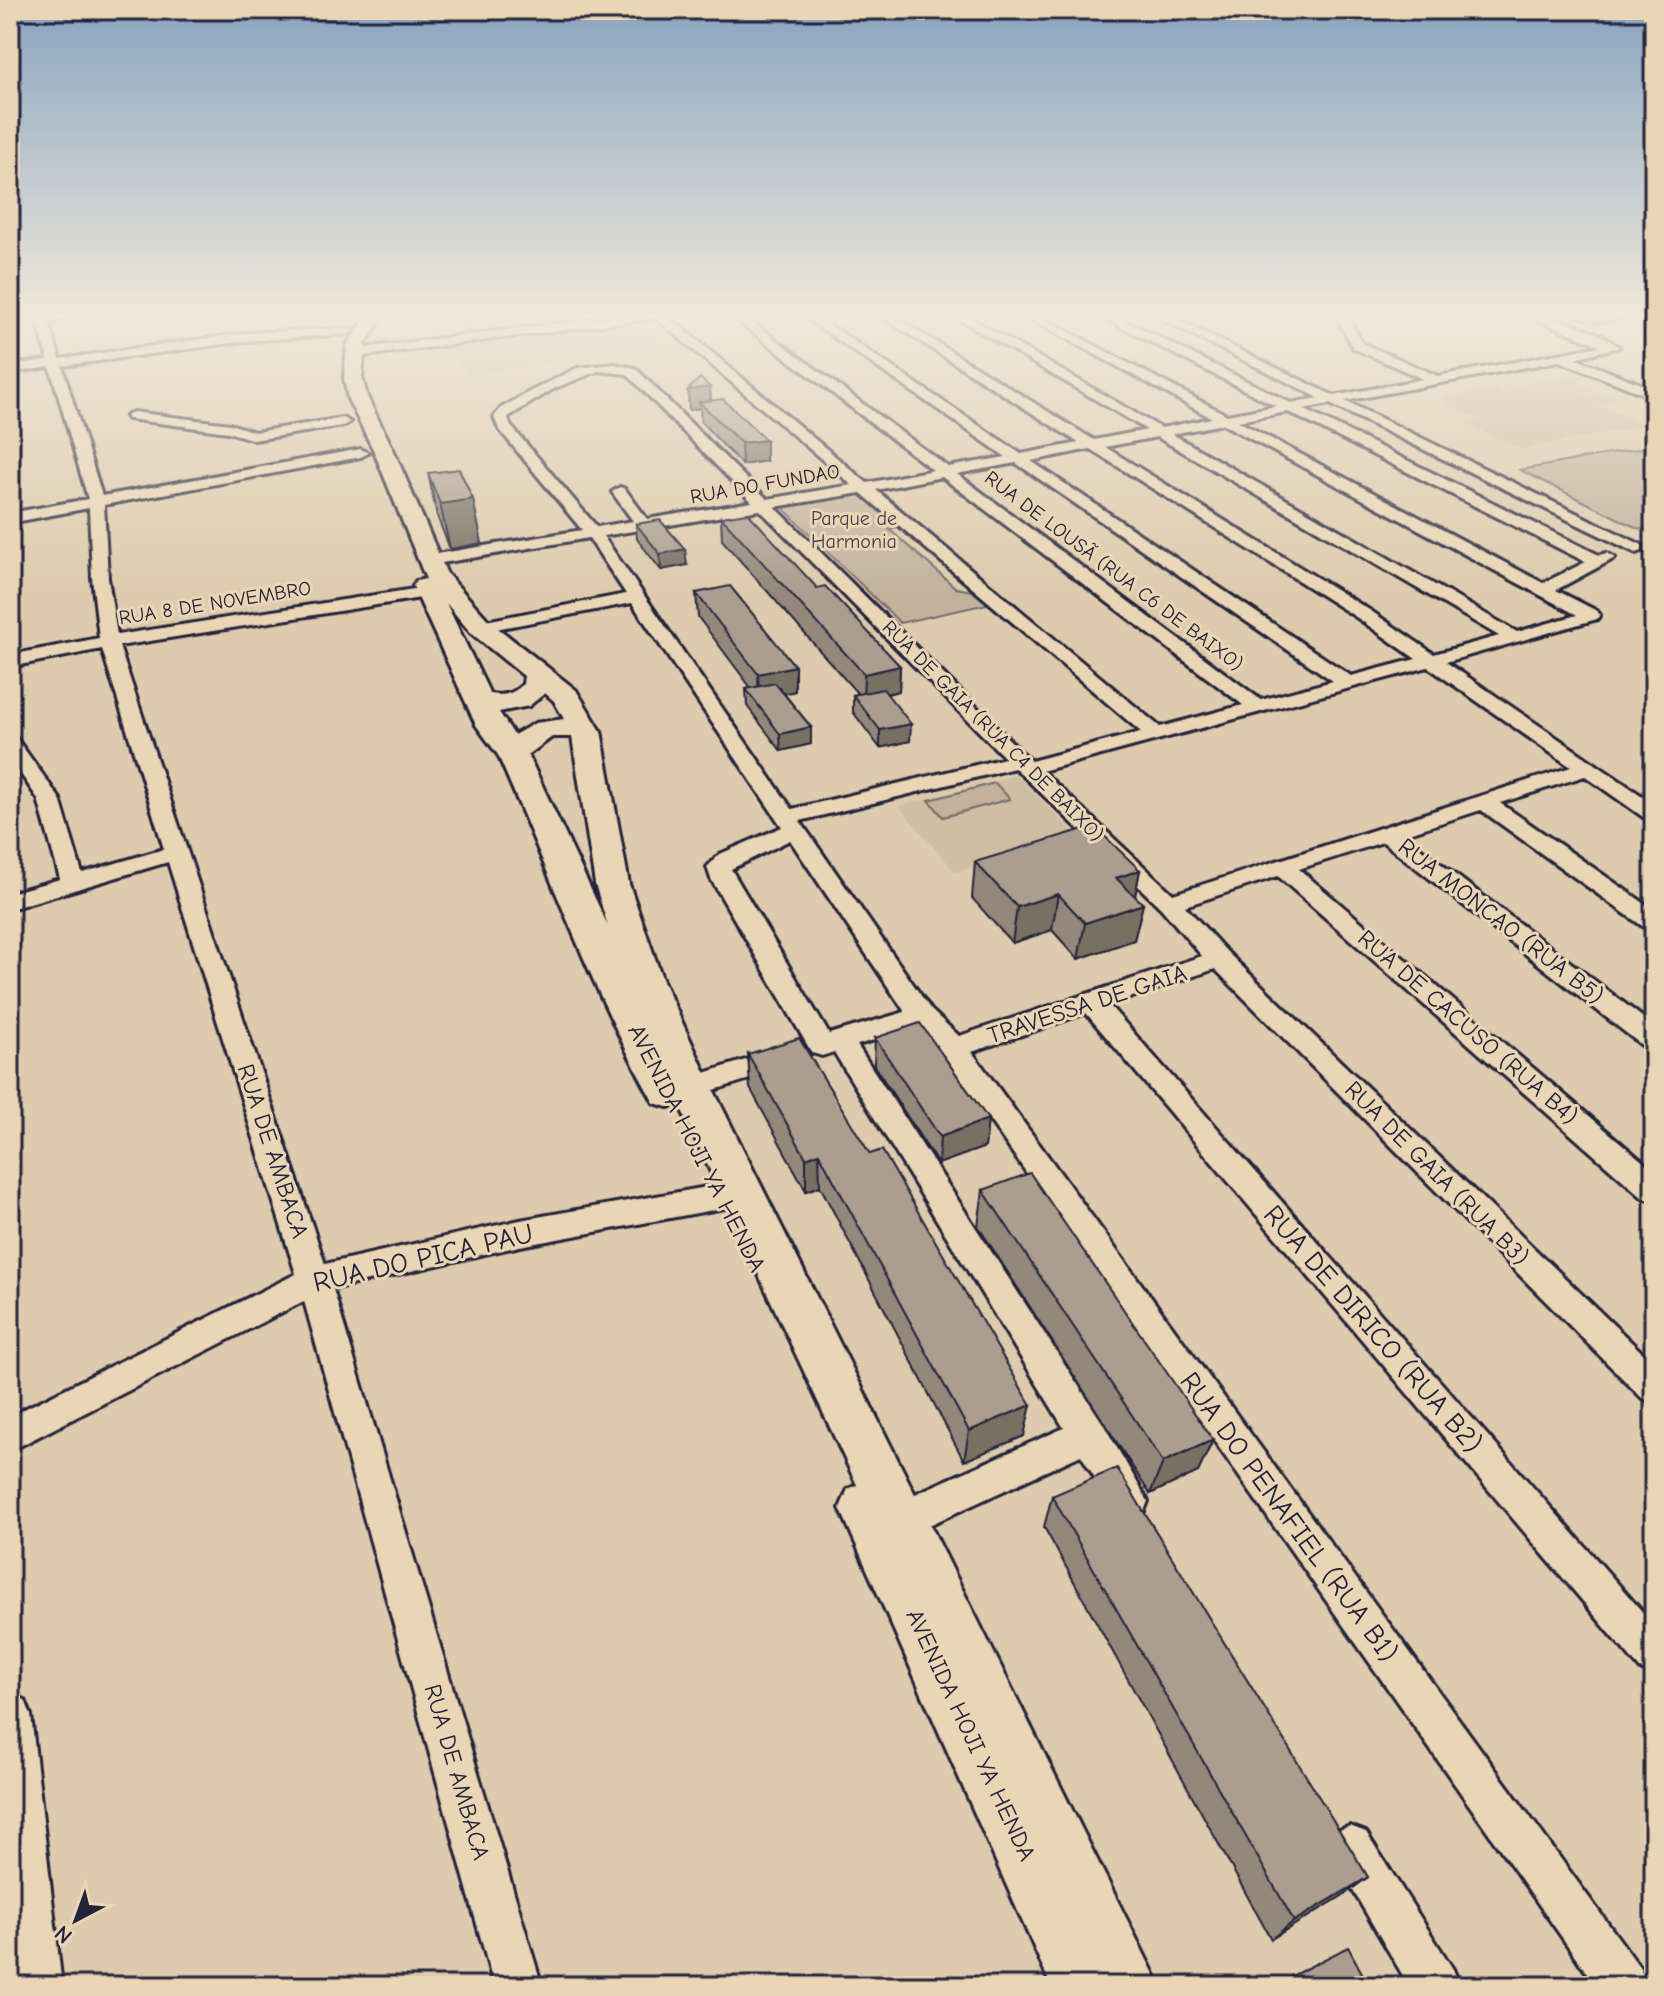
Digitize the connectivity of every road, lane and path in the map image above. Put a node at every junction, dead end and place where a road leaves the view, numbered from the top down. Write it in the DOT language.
graph roads {
  1 [pos="69,408"];
  2 [pos="340,408"];
  3 [pos="362,408"];
  4 [pos="516,408"];
  5 [pos="677,408"];
  6 [pos="761,408"];
  7 [pos="860,408"];
  8 [pos="943,408"];
  9 [pos="1033,408"];
  10 [pos="1120,408"];
  11 [pos="1204,408"];
  12 [pos="1282,408"];
  13 [pos="1290,408"];
  14 [pos="1351,408"];
  15 [pos="133,416"];
  16 [pos="1225,419"];
  17 [pos="343,422"];
  18 [pos="1160,431"];
  19 [pos="1090,444"];
  20 [pos="361,453"];
  21 [pos="1016,458"];
  22 [pos="944,471"];
  23 [pos="862,488"];
  24 [pos="620,492"];
  25 [pos="96,501"];
  26 [pos="765,504"];
  27 [pos="10,518"];
  28 [pos="643,524"];
  29 [pos="593,533"];
  30 [pos="430,560"];
  31 [pos="1598,561"];
  32 [pos="1546,588"];
  33 [pos="427,592"];
  34 [pos="636,597"];
  35 [pos="480,627"];
  36 [pos="1513,637"];
  37 [pos="109,642"];
  38 [pos="1429,659"];
  39 [pos="10,661"];
  40 [pos="538,672"];
  41 [pos="1347,682"];
  42 [pos="480,700"];
  43 [pos="1257,706"];
  44 [pos="586,731"];
  45 [pos="1156,734"];
  46 [pos="10,743"];
  47 [pos="513,754"];
  48 [pos="1023,765"];
  49 [pos="1585,769"];
  50 [pos="1484,802"];
  51 [pos="1654,814"];
  52 [pos="791,823"];
  53 [pos="1385,832"];
  54 [pos="178,852"];
  55 [pos="1281,866"];
  56 [pos="73,883"];
  57 [pos="10,901"];
  58 [pos="1169,903"];
  59 [pos="1654,922"];
  60 [pos="1219,959"];
  61 [pos="1092,1003"];
  62 [pos="922,1017"];
  63 [pos="1654,1040"];
  64 [pos="831,1043"];
  65 [pos="954,1048"];
  66 [pos="692,1087"];
  67 [pos="1654,1189"];
  68 [pos="724,1196"];
  69 [pos="314,1280"];
  70 [pos="1654,1387"];
  71 [pos="10,1434"];
  72 [pos="1089,1434"];
  73 [pos="901,1519"];
  74 [pos="1148,1529"];
  75 [pos="1654,1655"];
  76 [pos="10,1715"];
  77 [pos="1335,1825"];
  78 [pos="38,1986"];
  79 [pos="518,1986"];
  80 [pos="1086,1986"];
  81 [pos="1125,1986"];
  82 [pos="1436,1986"];
  83 [pos="1624,1986"];
  1 -- 25 [label="street, RUA DE AMBACA"];
  2 -- 17 [label="main road, AVENIDA HOJI YA HENDA"];
  3 -- 30 [label="main road, AVENIDA HOJI YA HENDA"];
  4 -- 29 [label="street, RUA DO PENAFIEL (RUA B1)"];
  5 -- 26 [label="street, RUA DE GAIA (RUA C4 DE BAIXO)"];
  6 -- 23 [label="street"];
  7 -- 22 [label="street, RUA DE LOUSÃ (RUA C6 DE BAIXO)"];
  8 -- 21 [label="street"];
  9 -- 19 [label="street"];
  10 -- 18 [label="street"];
  11 -- 16 [label="street"];
  12 -- 16 [label="street, RUA DO FUNDAO"];
  13 -- 31 [label="street"];
  14 -- 31 [label="street"];
  15 -- 17 [label="street"];
  16 -- 18 [label="street, RUA DO FUNDAO"];
  16 -- 32 [label="street"];
  17 -- 20 [label="main road, AVENIDA HOJI YA HENDA"];
  18 -- 19 [label="street, RUA DO FUNDAO"];
  18 -- 36 [label="street"];
  19 -- 21 [label="street, RUA DO FUNDAO"];
  19 -- 38 [label="street"];
  20 -- 25 [label="street"];
  20 -- 33 [label="main road, AVENIDA HOJI YA HENDA"];
  21 -- 22 [label="street, RUA DO FUNDAO"];
  21 -- 41 [label="street"];
  22 -- 23 [label="street, RUA DO FUNDAO"];
  22 -- 43 [label="street, RUA DE LOUSÃ (RUA C6 DE BAIXO)"];
  23 -- 26 [label="street, RUA DO FUNDAO"];
  23 -- 45 [label="street"];
  24 -- 28 [label="street"];
  25 -- 27 [label="street"];
  25 -- 37 [label="street, RUA DE AMBACA"];
  26 -- 28 [label="street, RUA DO FUNDAO"];
  26 -- 48 [label="street, RUA DE GAIA (RUA C4 DE BAIXO)"];
  28 -- 29 [label="street, RUA DO FUNDAO"];
  29 -- 30 [label="street, RUA DO FUNDAO"];
  29 -- 34 [label="street, RUA DO PENAFIEL (RUA B1)"];
  30 -- 35 [label="main road, AVENIDA HOJI YA HENDA"];
  31 -- 32 [label="street"];
  32 -- 36 [label="street"];
  33 -- 37 [label="street, RUA 8 DE NOVEMBRO"];
  33 -- 42 [label="main road, AVENIDA HOJI YA HENDA"];
  34 -- 35 [label="street"];
  34 -- 52 [label="street, RUA DO PENAFIEL (RUA B1)"];
  35 -- 40 [label="main road, AVENIDA HOJI YA HENDA"];
  36 -- 38 [label="street"];
  37 -- 39 [label="street, RUA 8 DE NOVEMBRO"];
  37 -- 54 [label="street, RUA DE AMBACA"];
  38 -- 41 [label="street"];
  38 -- 49 [label="street"];
  40 -- 42 [label="main road"];
  40 -- 44 [label="main road, AVENIDA HOJI YA HENDA"];
  41 -- 43 [label="street"];
  42 -- 47 [label="main road, AVENIDA HOJI YA HENDA"];
  43 -- 45 [label="street"];
  44 -- 47 [label="main road"];
  44 -- 66 [label="main road, AVENIDA HOJI YA HENDA"];
  45 -- 48 [label="street"];
  46 -- 56 [label="street"];
  47 -- 68 [label="main road, AVENIDA HOJI YA HENDA"];
  48 -- 52 [label="street"];
  48 -- 58 [label="street, RUA DE GAIA (RUA C4 DE BAIXO)"];
  49 -- 50 [label="street"];
  49 -- 51 [label="street"];
  50 -- 53 [label="street"];
  50 -- 59 [label="street"];
  52 -- 62 [label="street, RUA DO PENAFIEL (RUA B1)"];
  52 -- 64 [label="street"];
  53 -- 55 [label="street"];
  53 -- 63 [label="street, RUA MONCAO (RUA B5)"];
  54 -- 56 [label="street"];
  54 -- 69 [label="street, RUA DE AMBACA"];
  55 -- 58 [label="street"];
  55 -- 67 [label="street, RUA DE CACUSO (RUA B4)"];
  56 -- 57 [label="street"];
  58 -- 60 [label="street, RUA DE GAIA (RUA C4 DE BAIXO)"];
  60 -- 61 [label="street, TRAVESSA DE GAIA"];
  60 -- 70 [label="street, RUA DE GAIA (RUA B3)"];
  61 -- 65 [label="street, TRAVESSA DE GAIA"];
  61 -- 75 [label="street, RUA DE DIRICO (RUA B2)"];
  62 -- 64 [label="street"];
  62 -- 65 [label="street, RUA DO PENAFIEL (RUA B1)"];
  64 -- 66 [label="street"];
  64 -- 72 [label="street"];
  65 -- 83 [label="street, RUA DO PENAFIEL (RUA B1)"];
  66 -- 73 [label="main road, AVENIDA HOJI YA HENDA"];
  68 -- 69 [label="street, RUA DO PICA PAU"];
  68 -- 80 [label="main road, AVENIDA HOJI YA HENDA"];
  69 -- 71 [label="street, RUA DO PICA PAU"];
  69 -- 79 [label="street, RUA DE AMBACA"];
  72 -- 73 [label="street"];
  72 -- 74 [label="street"];
  73 -- 81 [label="main road, AVENIDA HOJI YA HENDA"];
  76 -- 78 [label="street"];
  77 -- 82 [label="street"];
}
